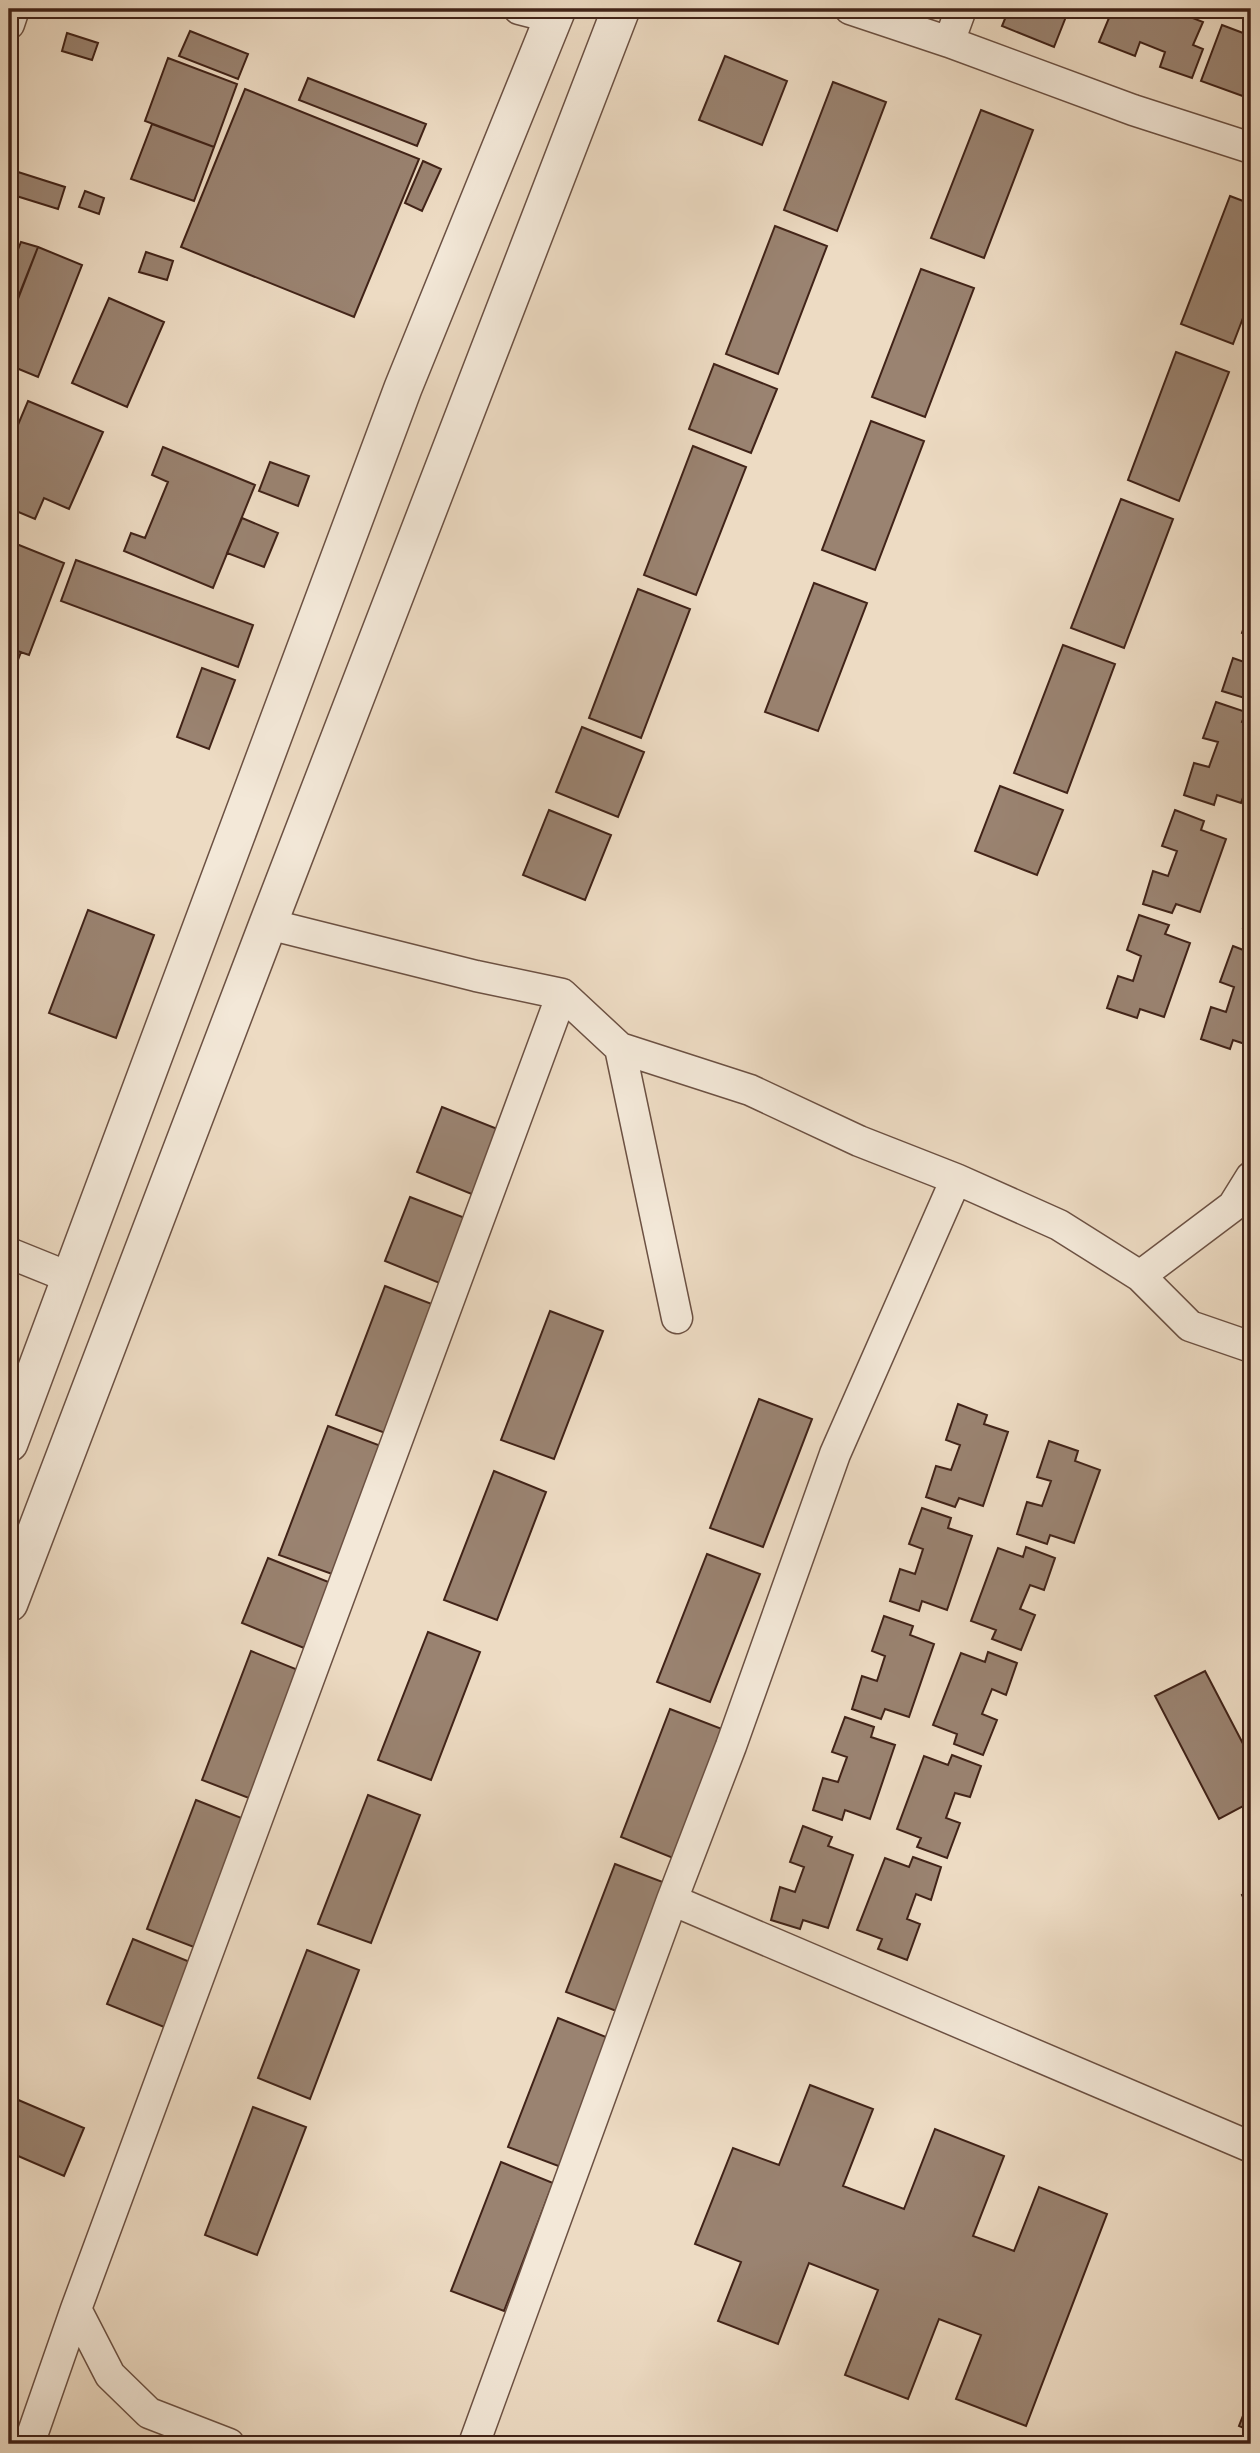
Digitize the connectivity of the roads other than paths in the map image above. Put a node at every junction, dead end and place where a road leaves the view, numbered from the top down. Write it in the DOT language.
graph roads {
  1 [pos="14,9"];
  2 [pos="519,9"];
  3 [pos="621,9"];
  4 [pos="850,9"];
  5 [pos="961,9"];
  6 [pos="556,13"];
  7 [pos="9,24"];
  8 [pos="949,42"];
  9 [pos="1251,148"];
  10 [pos="268,924"];
  11 [pos="562,994"];
  12 [pos="620,1048"];
  13 [pos="1251,1177"];
  14 [pos="956,1179"];
  15 [pos="9,1253"];
  16 [pos="1140,1276"];
  17 [pos="71,1278"];
  18 [pos="677,1318"];
  19 [pos="1251,1347"];
  20 [pos="9,1443"];
  21 [pos="9,1603"];
  22 [pos="672,1900"];
  23 [pos="1251,2147"];
  24 [pos="76,2309"];
  25 [pos="29,2444"];
  26 [pos="229,2444"];
  27 [pos="474,2444"];
  1 -- 7 [label="street"];
  2 -- 6 [label="street"];
  3 -- 10 [label="street"];
  4 -- 8 [label="street"];
  5 -- 8 [label="street"];
  6 -- 17 [label="street"];
  8 -- 9 [label="street"];
  10 -- 11 [label="street"];
  10 -- 21 [label="street"];
  11 -- 12 [label="street"];
  11 -- 24 [label="street"];
  12 -- 14 [label="street"];
  12 -- 18 [label="street"];
  13 -- 16 [label="street"];
  14 -- 16 [label="street"];
  14 -- 22 [label="street"];
  15 -- 17 [label="street"];
  16 -- 19 [label="street"];
  17 -- 20 [label="street"];
  22 -- 23 [label="street"];
  22 -- 27 [label="street"];
  24 -- 25 [label="street"];
  24 -- 26 [label="street"];
}
